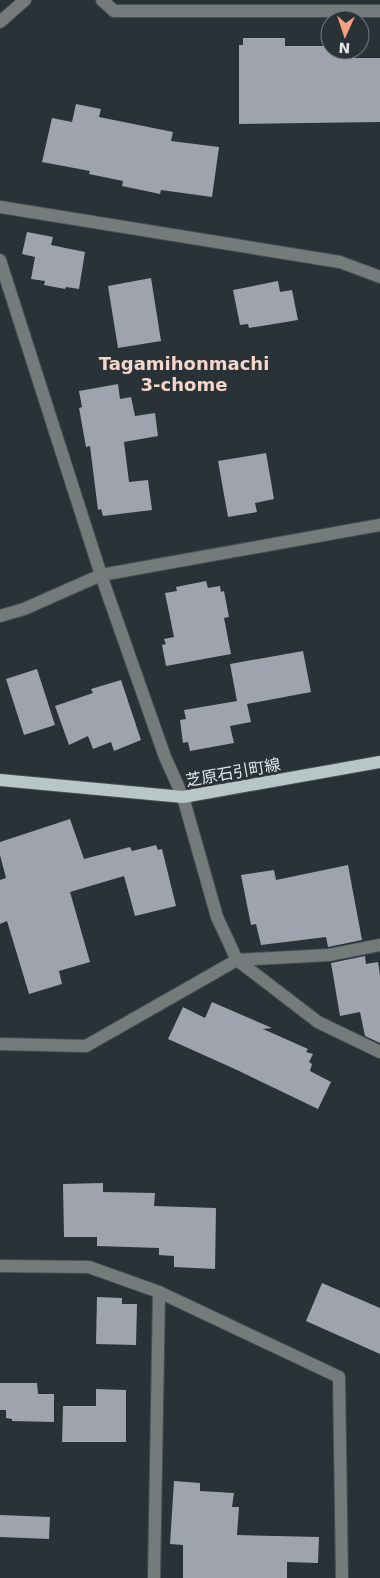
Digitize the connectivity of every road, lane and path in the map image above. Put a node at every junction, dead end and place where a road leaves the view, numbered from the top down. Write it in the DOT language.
graph roads {
  1 [pos="25,0"];
  2 [pos="102,0"];
  3 [pos="324,5"];
  4 [pos="380,11"];
  5 [pos="0,22"];
  6 [pos="0,207"];
  7 [pos="0,260"];
  8 [pos="380,277"];
  9 [pos="380,525"];
  10 [pos="101,575"];
  11 [pos="0,616"];
  12 [pos="380,762"];
  13 [pos="0,780"];
  14 [pos="183,797"];
  15 [pos="380,945"];
  16 [pos="237,960"];
  17 [pos="0,1044"];
  18 [pos="380,1052"];
  19 [pos="0,1266"];
  20 [pos="159,1292"];
  21 [pos="154,1578"];
  22 [pos="342,1578"];
  1 -- 5 [label="street"];
  2 -- 3 [label="street"];
  3 -- 4 [label="street"];
  6 -- 8 [label="street"];
  7 -- 10 [label="street"];
  9 -- 10 [label="street"];
  10 -- 11 [label="street"];
  10 -- 14 [label="street"];
  12 -- 14 [label="main road, 芝原石引町線"];
  13 -- 14 [label="main road, 芝原石引町線"];
  14 -- 16 [label="street"];
  15 -- 16 [label="street"];
  16 -- 17 [label="street"];
  16 -- 18 [label="street"];
  19 -- 20 [label="street"];
  20 -- 21 [label="street"];
  20 -- 22 [label="street"];
}
